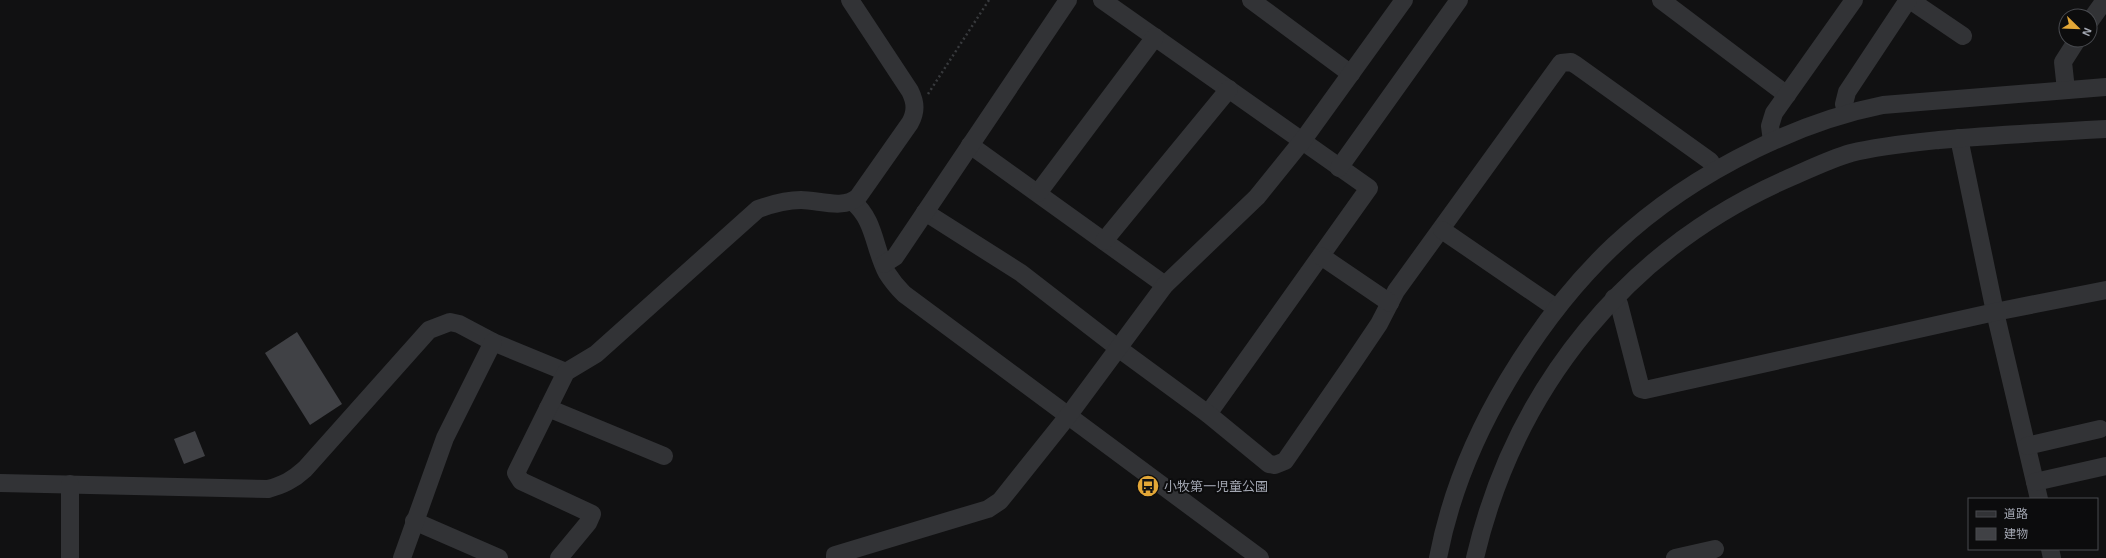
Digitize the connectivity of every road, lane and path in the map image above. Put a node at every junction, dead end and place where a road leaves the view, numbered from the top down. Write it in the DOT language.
graph roads {
  1 [pos="850,0"];
  2 [pos="989,0"];
  3 [pos="1068,0"];
  4 [pos="1102,0"];
  5 [pos="1251,0"];
  6 [pos="1459,0"];
  7 [pos="1661,0"];
  8 [pos="1909,0"];
  9 [pos="2105,0"];
  10 [pos="1401,1"];
  11 [pos="1846,3"];
  12 [pos="2098,10"];
  13 [pos="1963,36"];
  14 [pos="1155,37"];
  15 [pos="2072,48"];
  16 [pos="1351,74"];
  17 [pos="2106,86"];
  18 [pos="1229,88"];
  19 [pos="2066,90"];
  20 [pos="1787,95"];
  21 [pos="1846,113"];
  22 [pos="915,114"];
  23 [pos="2106,129"];
  24 [pos="1959,138"];
  25 [pos="1303,140"];
  26 [pos="1772,141"];
  27 [pos="970,145"];
  28 [pos="1339,168"];
  29 [pos="1715,169"];
  30 [pos="1038,193"];
  31 [pos="853,202"];
  32 [pos="925,212"];
  33 [pos="1442,230"];
  34 [pos="1104,241"];
  35 [pos="1322,256"];
  36 [pos="884,264"];
  37 [pos="1165,286"];
  38 [pos="2106,290"];
  39 [pos="1614,298"];
  40 [pos="1390,303"];
  41 [pos="1556,308"];
  42 [pos="1995,312"];
  43 [pos="493,342"];
  44 [pos="1118,348"];
  45 [pos="566,372"];
  46 [pos="548,408"];
  47 [pos="1208,414"];
  48 [pos="1068,416"];
  49 [pos="2100,429"];
  50 [pos="2027,446"];
  51 [pos="664,456"];
  52 [pos="2106,466"];
  53 [pos="0,483"];
  54 [pos="70,484"];
  55 [pos="2037,490"];
  56 [pos="414,521"];
  57 [pos="1715,549"];
  58 [pos="70,558"];
  59 [pos="402,558"];
  60 [pos="499,558"];
  61 [pos="559,558"];
  62 [pos="835,558"];
  63 [pos="1260,558"];
  64 [pos="1438,558"];
  65 [pos="1476,558"];
  66 [pos="1675,558"];
  1 -- 22 [label="street"];
  2 -- 22 [label="path"];
  3 -- 27 [label="street"];
  4 -- 14 [label="street"];
  5 -- 16 [label="street"];
  6 -- 28 [label="street"];
  7 -- 20 [label="street"];
  8 -- 13 [label="street"];
  8 -- 21 [label="street"];
  9 -- 12 [label="street"];
  10 -- 16 [label="street"];
  11 -- 20 [label="street"];
  14 -- 18 [label="street"];
  14 -- 30 [label="street"];
  15 -- 19 [label="street"];
  16 -- 25 [label="street"];
  17 -- 19 [label="street"];
  18 -- 25 [label="street"];
  18 -- 34 [label="street"];
  19 -- 21 [label="street"];
  20 -- 26 [label="street"];
  21 -- 26 [label="street"];
  22 -- 31 [label="street"];
  23 -- 24 [label="street"];
  24 -- 39 [label="street"];
  24 -- 42 [label="street"];
  25 -- 28 [label="street"];
  25 -- 37 [label="street"];
  26 -- 29 [label="street"];
  27 -- 30 [label="street"];
  27 -- 32 [label="street"];
  28 -- 35 [label="street"];
  29 -- 33 [label="street"];
  29 -- 41 [label="street"];
  30 -- 34 [label="street"];
  31 -- 36 [label="street"];
  31 -- 45 [label="street"];
  32 -- 36 [label="street"];
  32 -- 44 [label="street"];
  33 -- 40 [label="street"];
  33 -- 41 [label="street"];
  34 -- 37 [label="street"];
  35 -- 40 [label="street"];
  35 -- 47 [label="street"];
  36 -- 48 [label="street"];
  37 -- 44 [label="street"];
  38 -- 42 [label="street"];
  39 -- 42 [label="street"];
  39 -- 65 [label="street"];
  40 -- 47 [label="street"];
  41 -- 64 [label="street"];
  42 -- 50 [label="street"];
  43 -- 45 [label="street"];
  43 -- 54 [label="street"];
  43 -- 56 [label="street"];
  44 -- 47 [label="street"];
  44 -- 48 [label="street"];
  45 -- 46 [label="street"];
  46 -- 51 [label="street"];
  46 -- 61 [label="street"];
  48 -- 62 [label="street"];
  48 -- 63 [label="street"];
  49 -- 50 [label="street"];
  50 -- 55 [label="street"];
  52 -- 55 [label="street"];
  53 -- 54 [label="street"];
  54 -- 58 [label="street"];
  56 -- 59 [label="street"];
  56 -- 60 [label="street"];
  57 -- 66 [label="street"];
}
